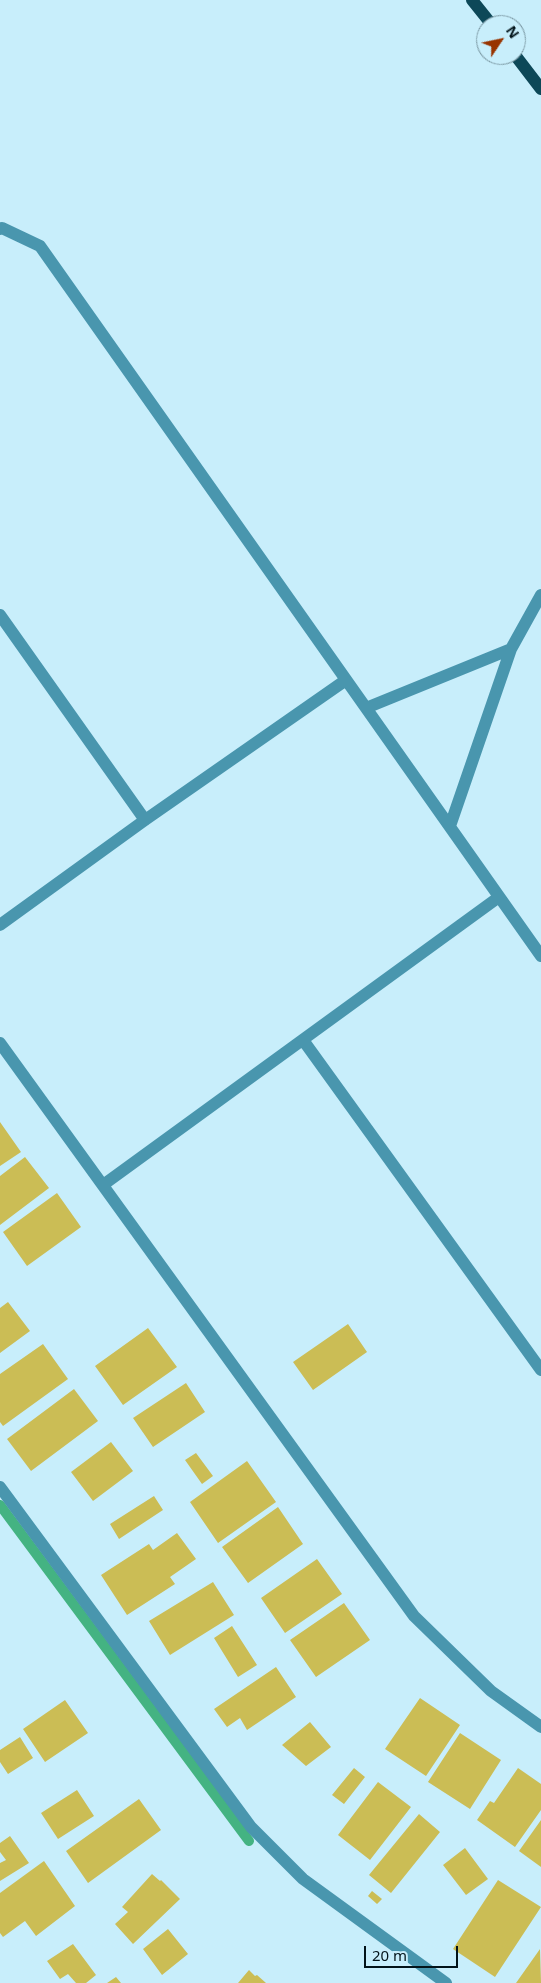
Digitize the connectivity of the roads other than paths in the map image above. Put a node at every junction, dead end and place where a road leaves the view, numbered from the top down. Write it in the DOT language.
graph roads {
  1 [pos="472,0"];
  2 [pos="484,15"];
  3 [pos="523,65"];
  4 [pos="541,89"];
  5 [pos="0,229"];
  6 [pos="541,595"];
  7 [pos="0,615"];
  8 [pos="511,649"];
  9 [pos="346,680"];
  10 [pos="366,708"];
  11 [pos="145,820"];
  12 [pos="450,826"];
  13 [pos="500,897"];
  14 [pos="0,925"];
  15 [pos="541,956"];
  16 [pos="303,1040"];
  17 [pos="0,1043"];
  18 [pos="103,1186"];
  19 [pos="541,1370"];
  20 [pos="0,1487"];
  21 [pos="541,1727"];
  22 [pos="446,1983"];
  1 -- 2 [label="main road"];
  3 -- 4 [label="main road"];
  5 -- 9 [label="street"];
  6 -- 8 [label="street"];
  7 -- 11 [label="street"];
  8 -- 10 [label="street"];
  8 -- 12 [label="street"];
  9 -- 10 [label="street"];
  9 -- 11 [label="street"];
  10 -- 12 [label="street"];
  11 -- 14 [label="street"];
  12 -- 13 [label="street"];
  13 -- 15 [label="street"];
  13 -- 16 [label="street"];
  16 -- 18 [label="street"];
  16 -- 19 [label="street"];
  17 -- 18 [label="street"];
  18 -- 21 [label="street"];
  20 -- 22 [label="street"];
}
